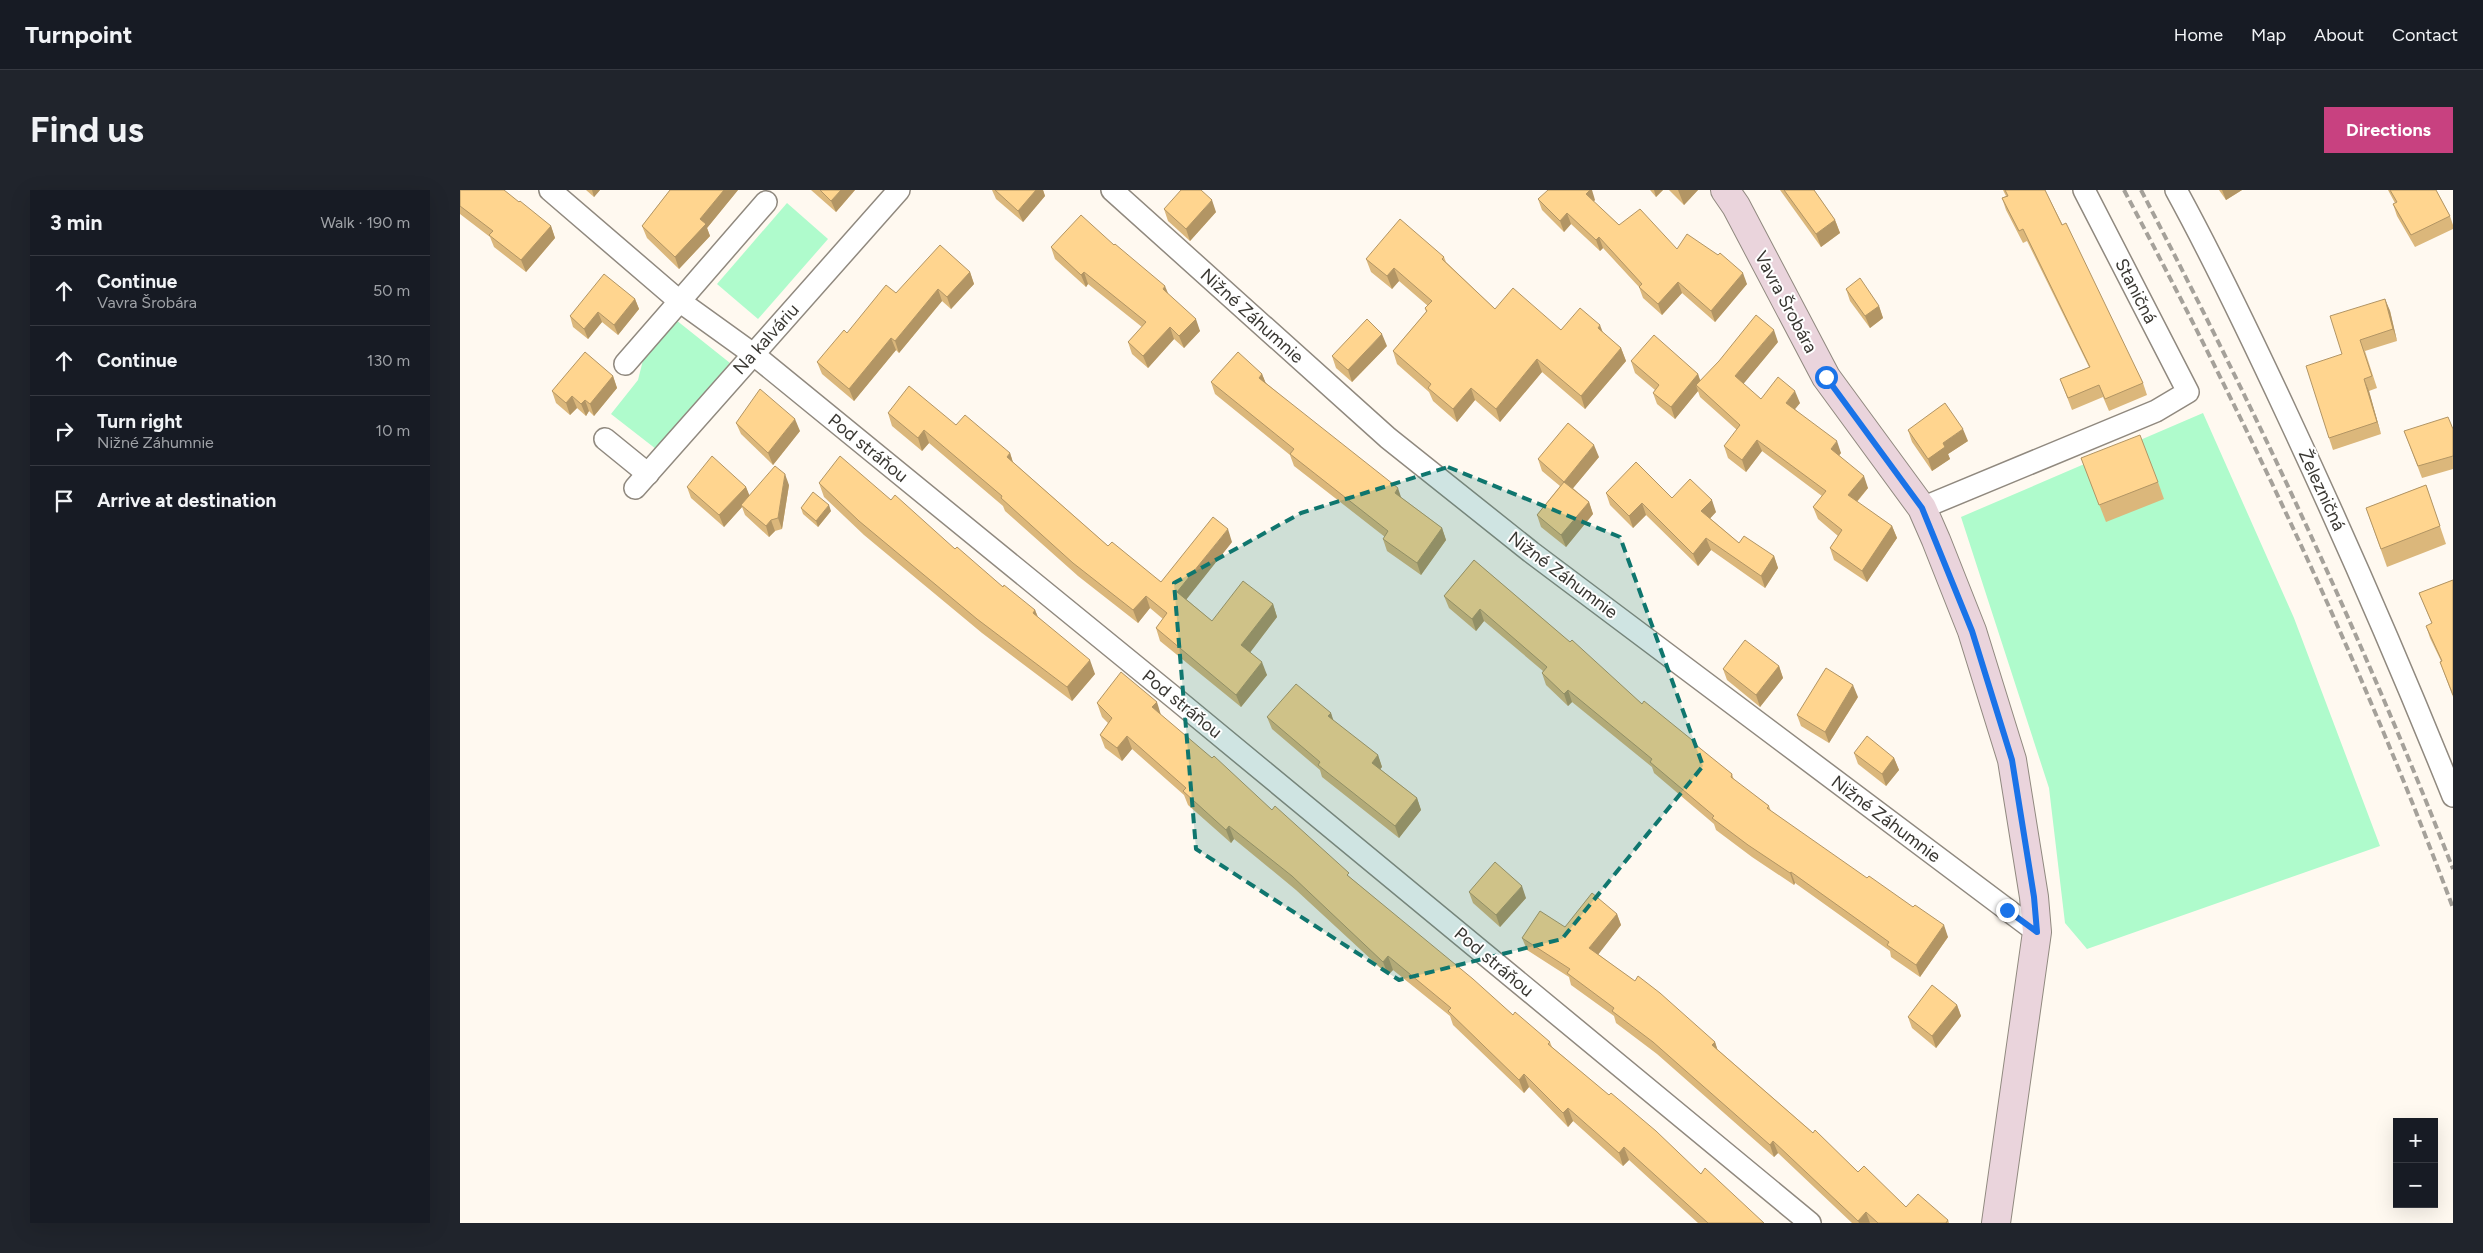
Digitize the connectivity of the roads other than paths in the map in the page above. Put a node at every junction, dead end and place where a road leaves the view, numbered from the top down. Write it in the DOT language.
graph roads {
  1 [pos="550,190"];
  2 [pos="899,190"];
  3 [pos="1112,190"];
  4 [pos="1725,190"];
  5 [pos="2084,190"];
  6 [pos="2176,190"];
  7 [pos="766,202"];
  8 [pos="678,300"];
  9 [pos="753,354"];
  10 [pos="625,364"];
  11 [pos="605,439"];
  12 [pos="1922,508"];
  13 [pos="2453,796"];
  14 [pos="2037,932"];
  15 [pos="1810,1223"];
  16 [pos="1996,1223"];
  1 -- 8 [label="street, Pod stráňou"];
  2 -- 9 [label="street, Na kalváriu"];
  3 -- 14 [label="street, Nižné Záhumnie"];
  4 -- 12 [label="street, Vavra Šrobára"];
  5 -- 12 [label="street, Staničná"];
  6 -- 13 [label="street, Železničná"];
  7 -- 8 [label="street"];
  8 -- 9 [label="street, Pod stráňou"];
  8 -- 10 [label="street"];
  9 -- 11 [label="street, Na kalváriu"];
  9 -- 15 [label="street, Pod stráňou"];
  12 -- 14 [label="street, Vavra Šrobára"];
  14 -- 16 [label="street, Vavra Šrobára"];
}
